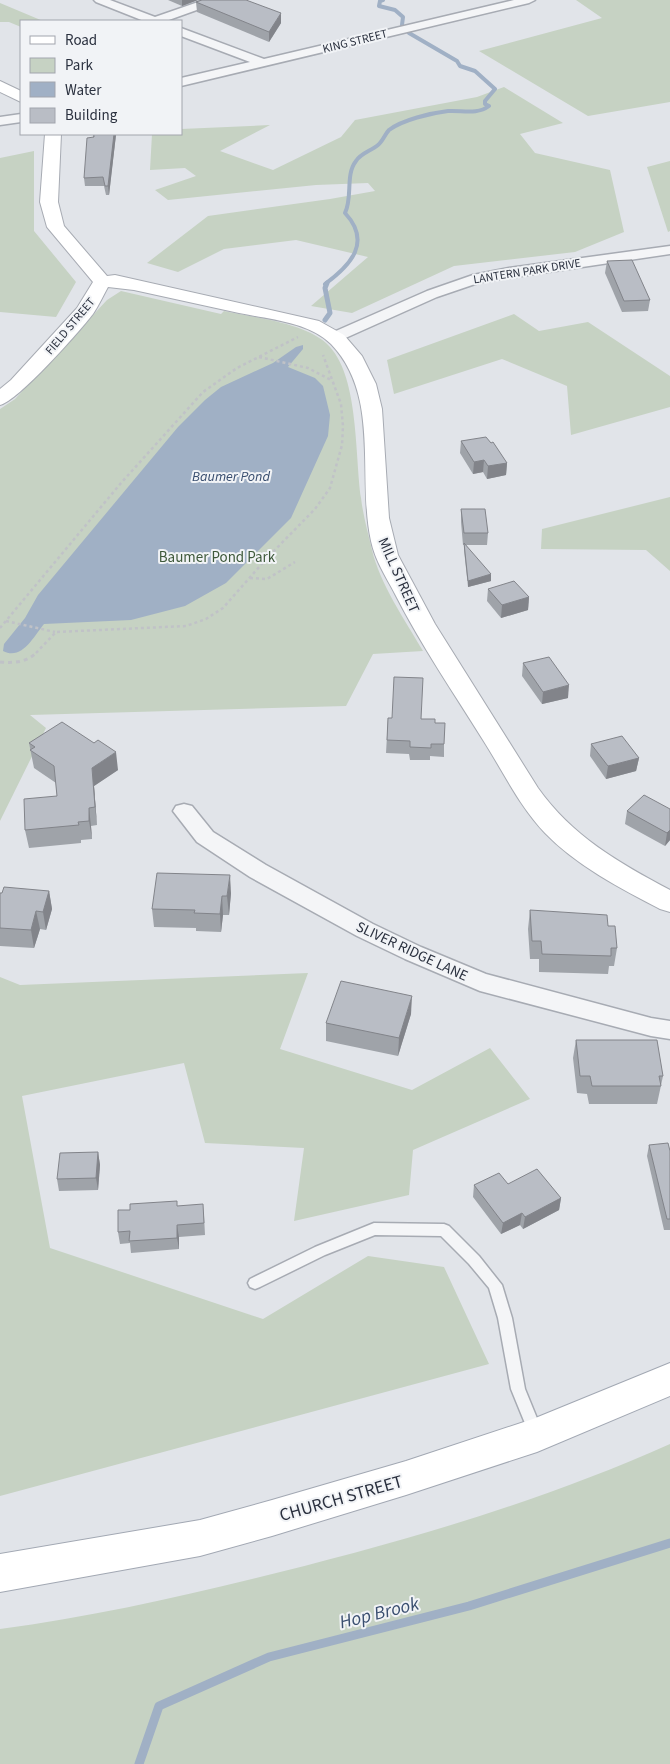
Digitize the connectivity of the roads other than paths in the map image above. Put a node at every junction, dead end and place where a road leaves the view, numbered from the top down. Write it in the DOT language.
graph roads {
  1 [pos="100,0"];
  2 [pos="215,0"];
  3 [pos="480,0"];
  4 [pos="529,0"];
  5 [pos="495,8"];
  6 [pos="151,20"];
  7 [pos="157,20"];
  8 [pos="182,32"];
  9 [pos="264,63"];
  10 [pos="182,82"];
  11 [pos="0,86"];
  12 [pos="20,96"];
  13 [pos="20,118"];
  14 [pos="0,121"];
  15 [pos="53,135"];
  16 [pos="670,250"];
  17 [pos="102,282"];
  18 [pos="327,343"];
  19 [pos="0,399"];
  20 [pos="184,811"];
  21 [pos="670,902"];
  22 [pos="670,1030"];
  23 [pos="255,1283"];
  24 [pos="670,1379"];
  25 [pos="537,1435"];
  26 [pos="0,1572"];
  1 -- 6 [label="street"];
  2 -- 7 [label="street"];
  3 -- 5 [label="street"];
  4 -- 5 [label="street, KING STREET"];
  5 -- 9 [label="street, KING STREET"];
  8 -- 9 [label="street"];
  9 -- 10 [label="street, KING STREET"];
  11 -- 12 [label="street"];
  13 -- 14 [label="street"];
  15 -- 17 [label="street, FIELD STREET"];
  16 -- 18 [label="street, LANTERN PARK DRIVE"];
  17 -- 18 [label="street, MILL STREET"];
  17 -- 19 [label="street, FIELD STREET"];
  18 -- 21 [label="street, MILL STREET"];
  20 -- 22 [label="street, SLIVER RIDGE LANE"];
  23 -- 25 [label="lane"];
  24 -- 25 [label="street, CHURCH STREET"];
  25 -- 26 [label="street, CHURCH STREET"];
}
